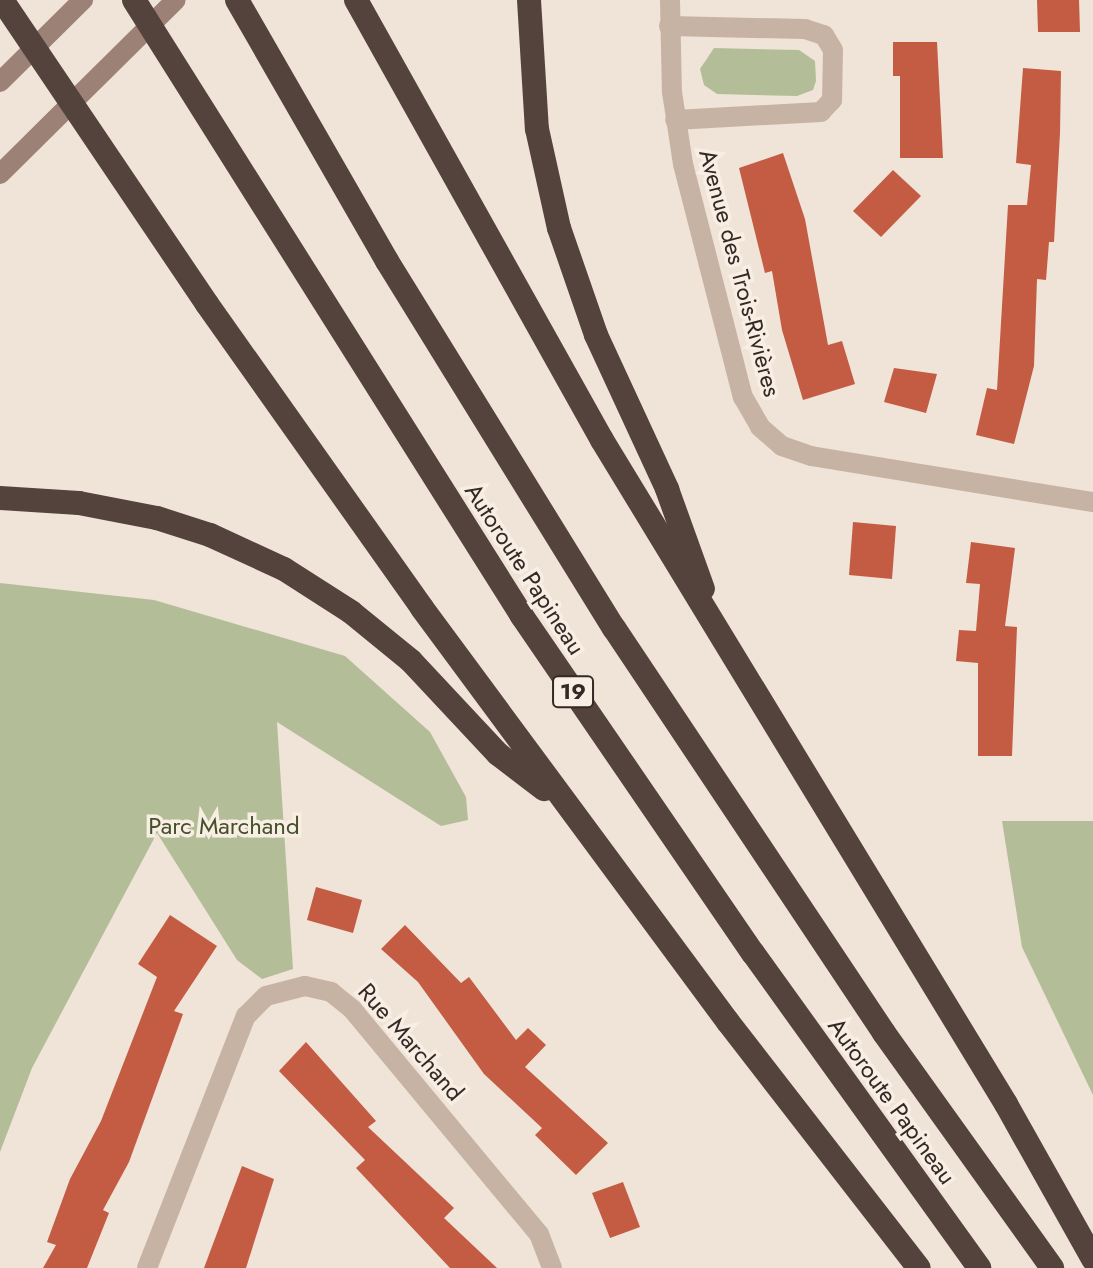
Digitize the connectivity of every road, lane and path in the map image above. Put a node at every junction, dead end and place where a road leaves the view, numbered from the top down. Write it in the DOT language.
graph roads {
  1 [pos="2,0"];
  2 [pos="83,0"];
  3 [pos="134,0"];
  4 [pos="176,0"];
  5 [pos="237,0"];
  6 [pos="356,0"];
  7 [pos="529,0"];
  8 [pos="670,0"];
  9 [pos="669,26"];
  10 [pos="0,82"];
  11 [pos="675,120"];
  12 [pos="0,174"];
  13 [pos="0,498"];
  14 [pos="1093,502"];
  15 [pos="722,640"];
  16 [pos="568,808"];
  17 [pos="1093,1259"];
  18 [pos="147,1268"];
  19 [pos="552,1268"];
  20 [pos="919,1268"];
  21 [pos="979,1268"];
  22 [pos="1052,1268"];
  1 -- 16 [label="highway"];
  2 -- 10 [label="main road"];
  3 -- 21 [label="highway, Autoroute Papineau / 19"];
  4 -- 12 [label="main road"];
  5 -- 22 [label="highway, Autoroute Papineau"];
  6 -- 15 [label="highway"];
  7 -- 15 [label="highway"];
  8 -- 9 [label="street, Avenue des Trois-Rivières"];
  9 -- 11 [label="street, Avenue des Trois-Rivières"];
  9 -- 11 [label="street, Avenue des Trois-Rivières"];
  11 -- 14 [label="street, Avenue des Trois-Rivières"];
  13 -- 16 [label="highway"];
  15 -- 17 [label="highway"];
  16 -- 20 [label="highway"];
  18 -- 19 [label="street, Rue Marchand"];
}
